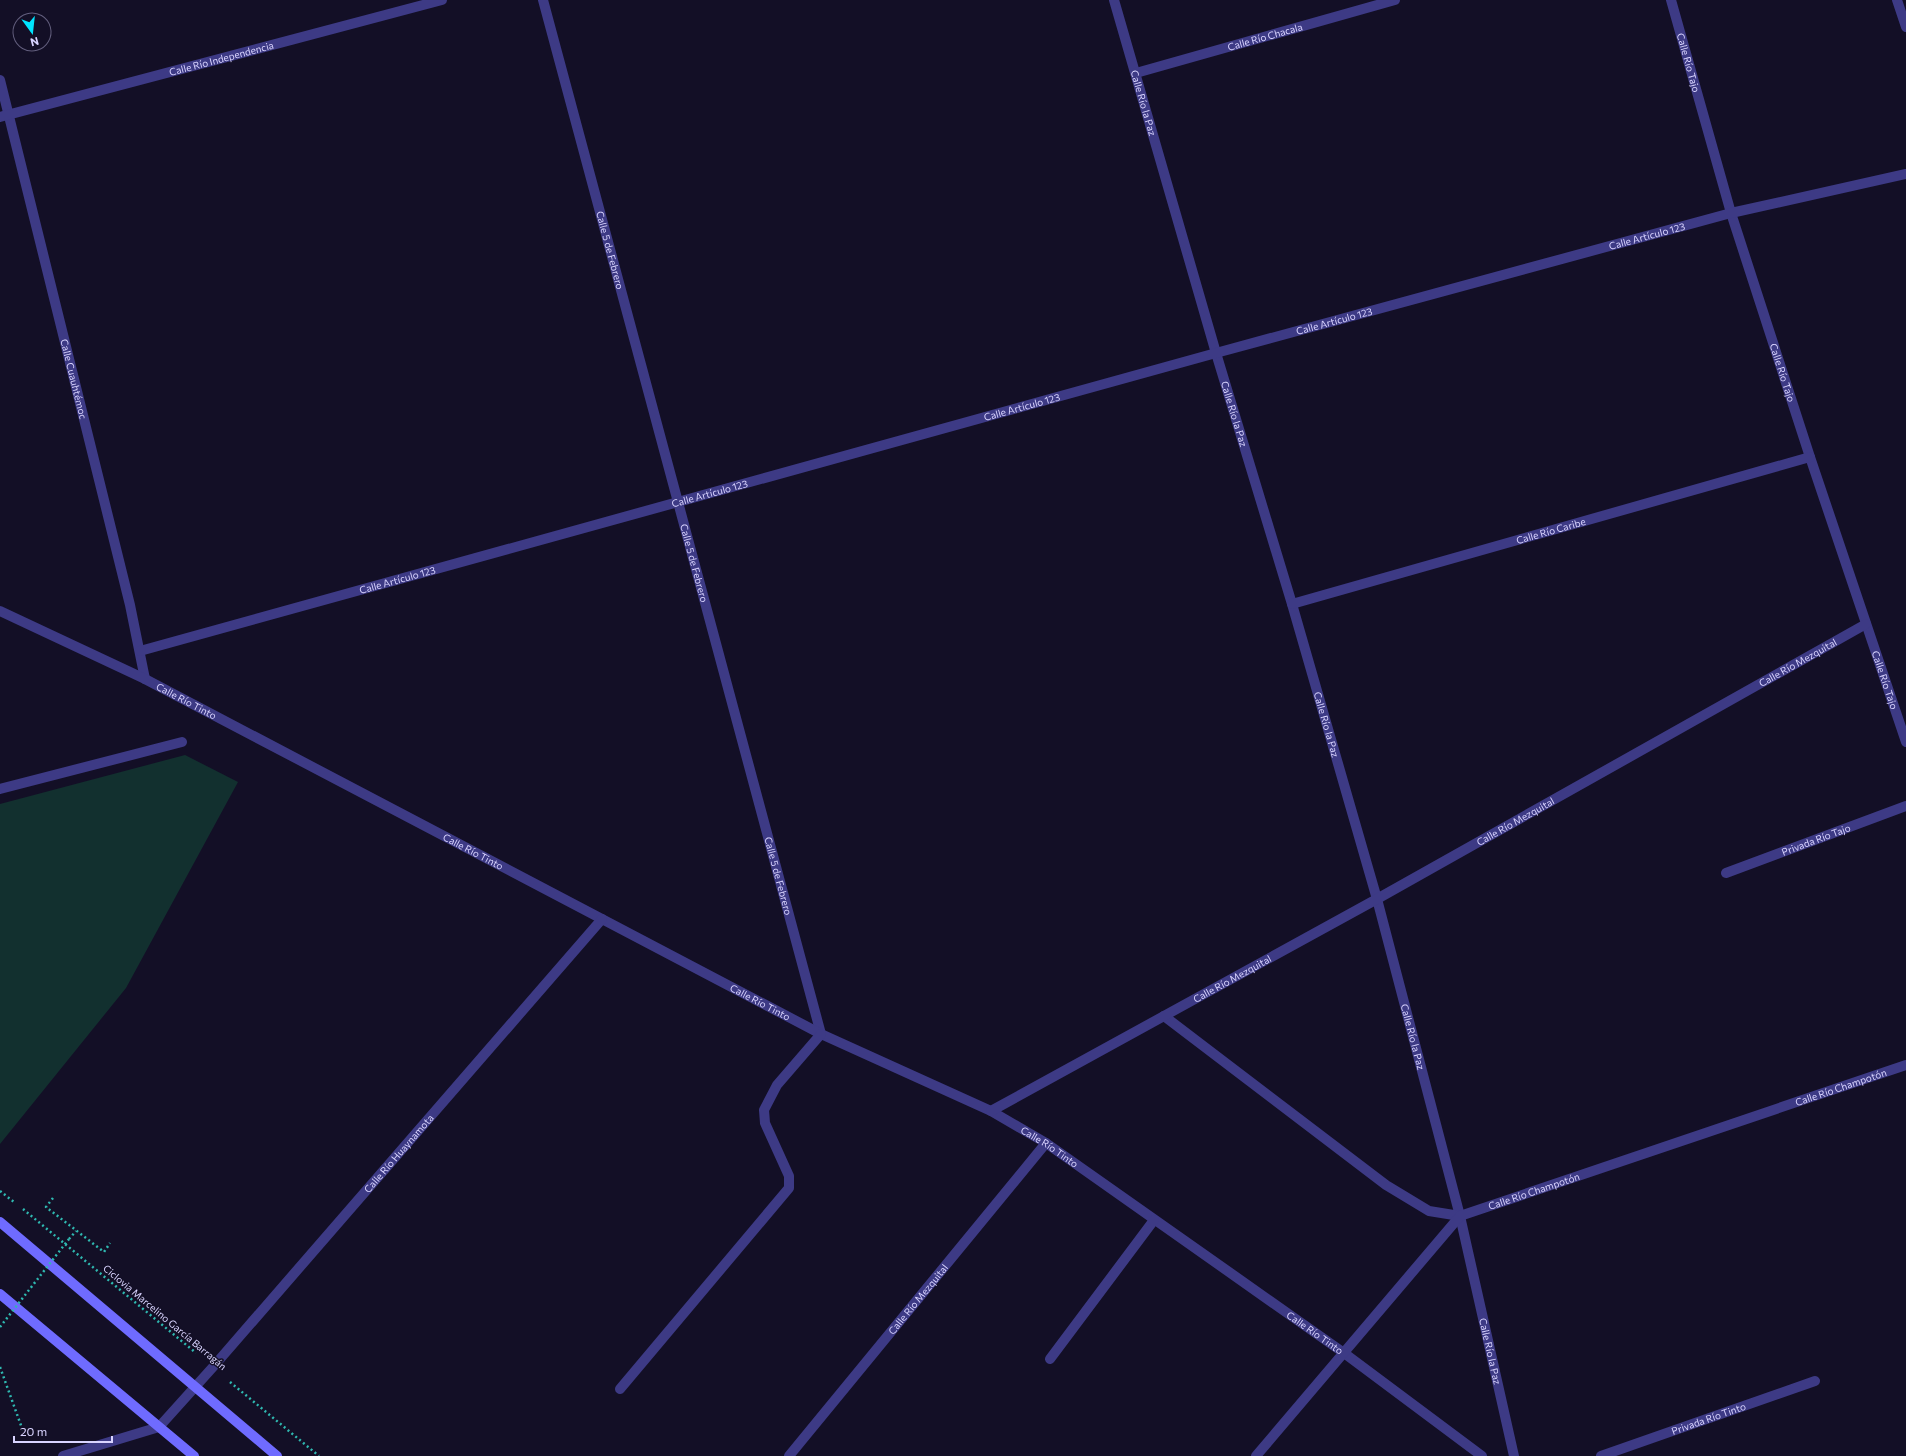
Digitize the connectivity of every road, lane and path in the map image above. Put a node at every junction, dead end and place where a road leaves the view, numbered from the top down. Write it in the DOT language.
graph roads {
  1 [pos="442,0"];
  2 [pos="543,0"];
  3 [pos="1114,0"];
  4 [pos="1395,0"];
  5 [pos="1671,0"];
  6 [pos="1897,0"];
  7 [pos="1906,27"];
  8 [pos="1136,73"];
  9 [pos="0,80"];
  10 [pos="5,116"];
  11 [pos="1906,174"];
  12 [pos="1731,213"];
  13 [pos="1216,353"];
  14 [pos="1810,457"];
  15 [pos="679,502"];
  16 [pos="1292,604"];
  17 [pos="0,610"];
  18 [pos="1866,624"];
  19 [pos="140,651"];
  20 [pos="145,679"];
  21 [pos="182,742"];
  22 [pos="1906,742"];
  23 [pos="0,789"];
  24 [pos="1906,806"];
  25 [pos="1726,873"];
  26 [pos="1377,899"];
  27 [pos="602,918"];
  28 [pos="1164,1016"];
  29 [pos="822,1034"];
  30 [pos="1906,1065"];
  31 [pos="991,1111"];
  32 [pos="1046,1143"];
  33 [pos="0,1191"];
  34 [pos="53,1198"];
  35 [pos="1460,1216"];
  36 [pos="1154,1220"];
  37 [pos="0,1222"];
  38 [pos="76,1230"];
  39 [pos="110,1243"];
  40 [pos="0,1294"];
  41 [pos="0,1327"];
  42 [pos="1344,1353"];
  43 [pos="1050,1358"];
  44 [pos="0,1367"];
  45 [pos="213,1367"];
  46 [pos="1815,1380"];
  47 [pos="195,1387"];
  48 [pos="620,1389"];
  49 [pos="159,1427"];
  50 [pos="23,1431"];
  51 [pos="63,1456"];
  52 [pos="194,1456"];
  53 [pos="277,1456"];
  54 [pos="319,1456"];
  55 [pos="789,1456"];
  56 [pos="1256,1456"];
  57 [pos="1482,1456"];
  58 [pos="1514,1456"];
  59 [pos="1601,1456"];
  1 -- 10 [label="street, Calle Río Independencia"];
  2 -- 15 [label="street, Calle 5 de Febrero"];
  3 -- 8 [label="street, Calle Río la Paz"];
  4 -- 8 [label="street, Calle Río Chacala"];
  5 -- 12 [label="street, Calle Río Tajo"];
  6 -- 7 [label="street"];
  8 -- 13 [label="street, Calle Río la Paz"];
  9 -- 10 [label="street, Calle Cuauhtémoc"];
  10 -- 19 [label="street, Calle Cuauhtémoc"];
  11 -- 12 [label="street, Calle Artículo 123"];
  12 -- 13 [label="street, Calle Artículo 123"];
  12 -- 14 [label="street, Calle Río Tajo"];
  13 -- 15 [label="street, Calle Artículo 123"];
  13 -- 16 [label="street, Calle Río la Paz"];
  14 -- 16 [label="street, Calle Río Caribe"];
  14 -- 18 [label="street, Calle Río Tajo"];
  15 -- 19 [label="street, Calle Artículo 123"];
  15 -- 29 [label="street, Calle 5 de Febrero"];
  16 -- 26 [label="street, Calle Río la Paz"];
  17 -- 20 [label="street, Calle Río Tinto"];
  18 -- 22 [label="street, Calle Río Tajo"];
  18 -- 26 [label="street, Calle Río Mezquital"];
  19 -- 20 [label="street, Calle Cuauhtémoc"];
  20 -- 27 [label="street, Calle Río Tinto"];
  21 -- 23 [label="street"];
  24 -- 25 [label="street, Privada Río Tajo"];
  26 -- 28 [label="street, Calle Río Mezquital"];
  26 -- 35 [label="street, Calle Río la Paz"];
  27 -- 29 [label="street, Calle Río Tinto"];
  27 -- 45 [label="street, Calle Río Huaynamota"];
  28 -- 31 [label="street, Calle Río Mezquital"];
  28 -- 35 [label="street"];
  29 -- 31 [label="street, Calle Río Tinto"];
  29 -- 48 [label="street"];
  30 -- 35 [label="street, Calle Río Champotón"];
  31 -- 32 [label="street, Calle Río Tinto"];
  32 -- 36 [label="street, Calle Río Tinto"];
  32 -- 55 [label="street, Calle Río Mezquital"];
  33 -- 45 [label="path, Ciclovia Marcelino García Barragán"];
  34 -- 38 [label="path"];
  35 -- 42 [label="street"];
  35 -- 58 [label="street, Calle Río la Paz"];
  36 -- 42 [label="street, Calle Río Tinto"];
  36 -- 43 [label="street"];
  37 -- 47 [label="main road"];
  38 -- 39 [label="path"];
  38 -- 41 [label="path, bridge"];
  40 -- 49 [label="main road"];
  42 -- 56 [label="street"];
  42 -- 57 [label="street, Calle Río Tinto"];
  44 -- 50 [label="path"];
  45 -- 47 [label="street, Calle Río Huaynamota"];
  45 -- 54 [label="path, Ciclovia Marcelino García Barragán"];
  46 -- 59 [label="street, Privada Río Tinto"];
  47 -- 49 [label="street, Calle Río Huaynamota"];
  47 -- 53 [label="main road"];
  49 -- 51 [label="street"];
  49 -- 52 [label="main road"];
}
